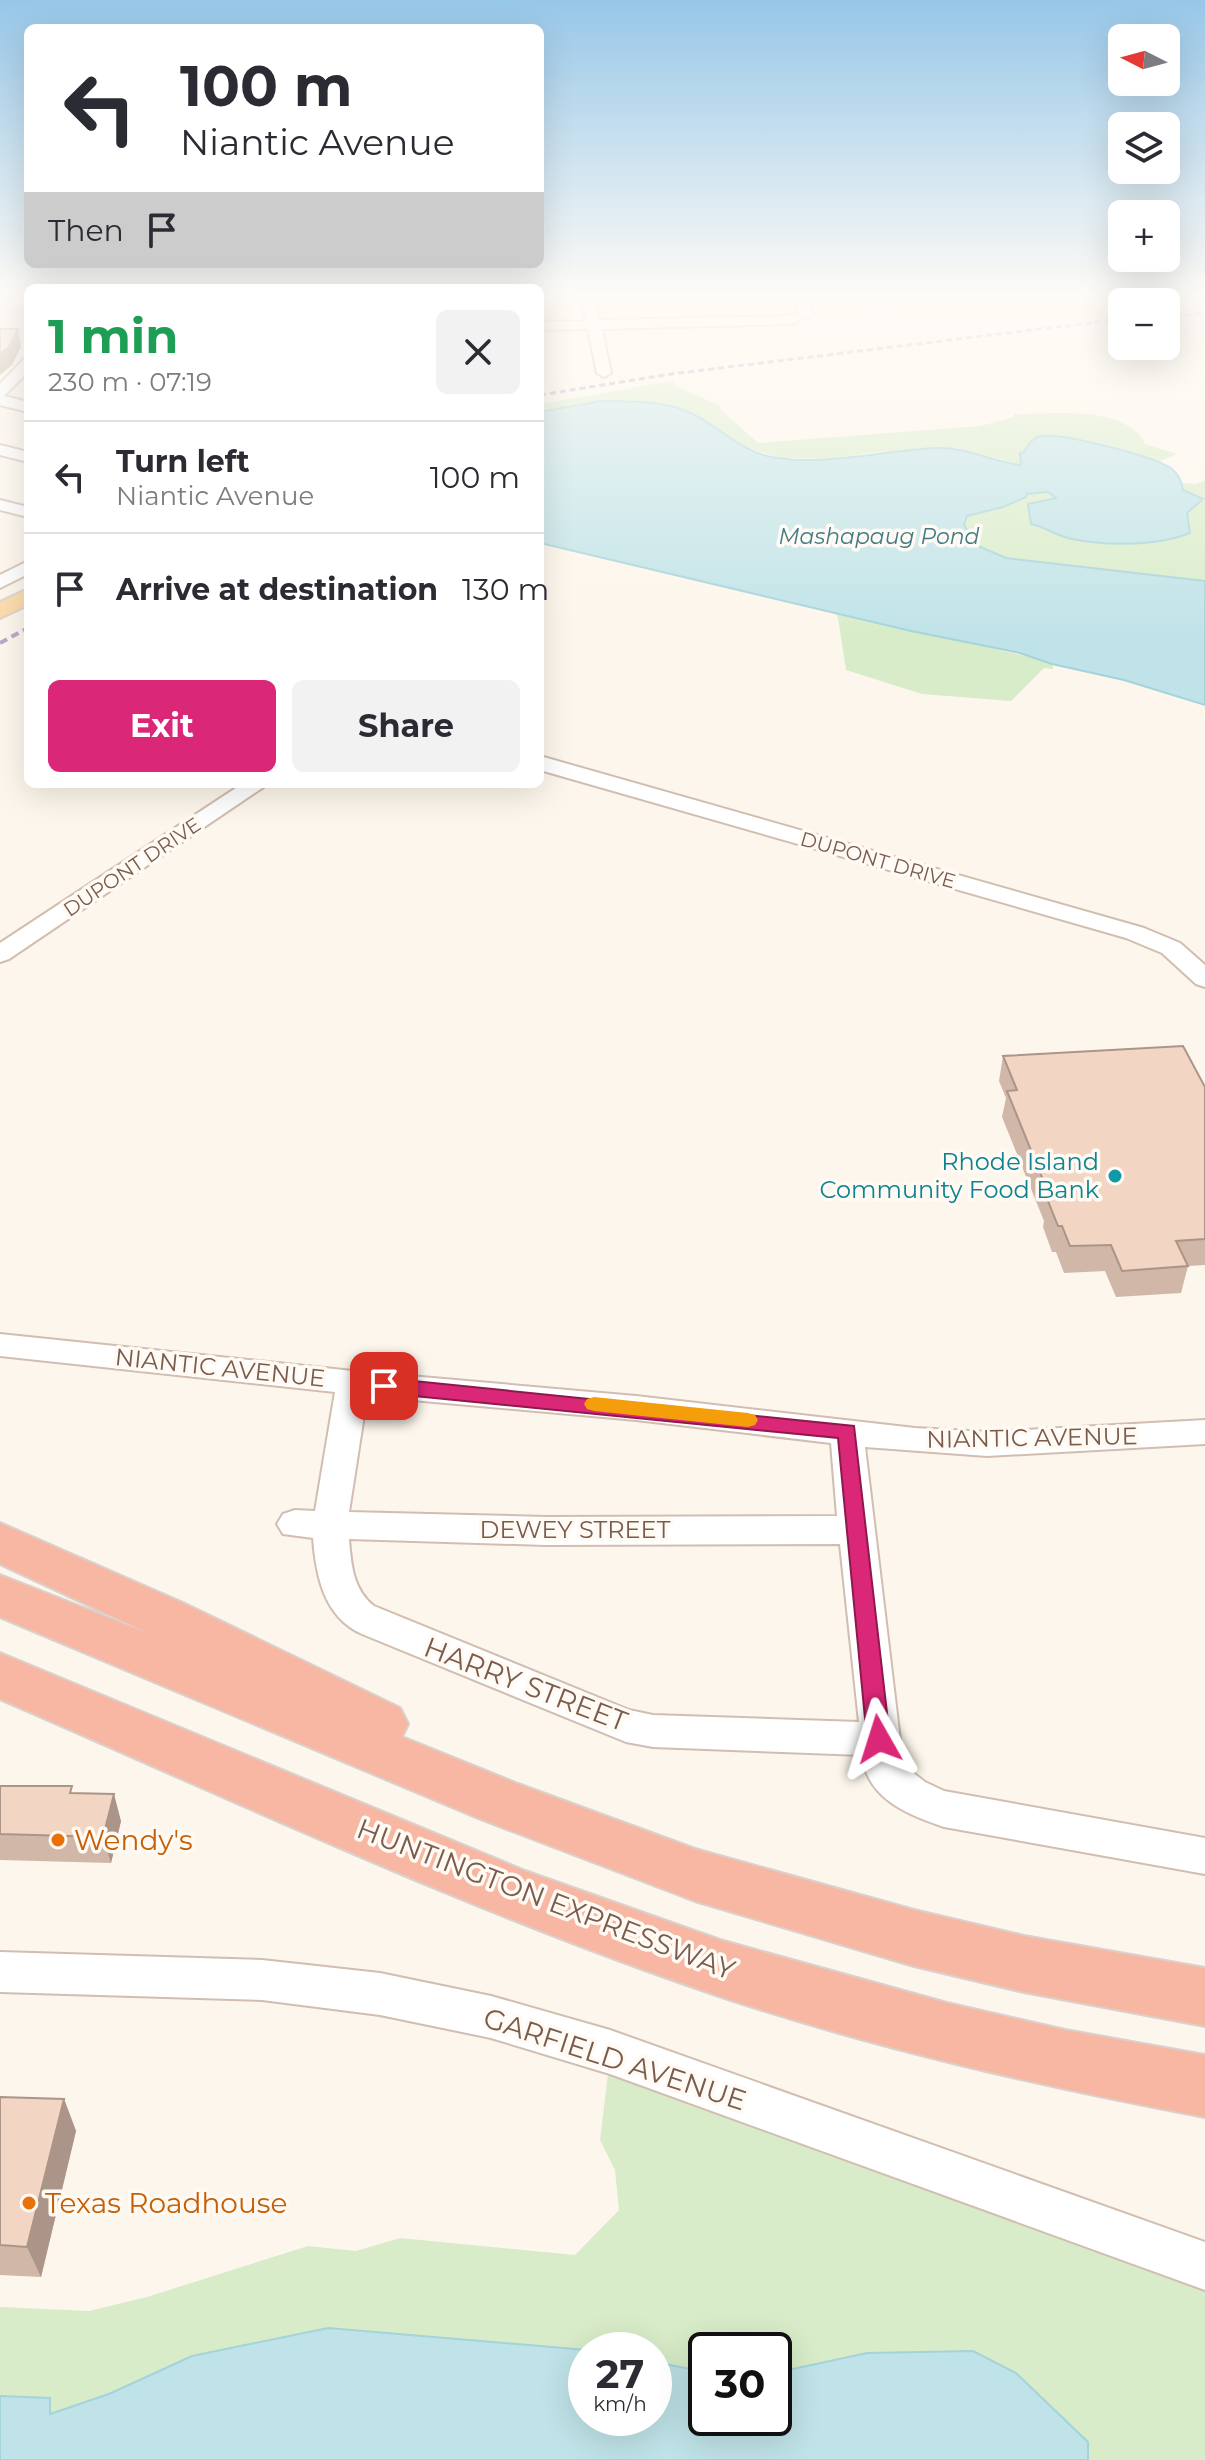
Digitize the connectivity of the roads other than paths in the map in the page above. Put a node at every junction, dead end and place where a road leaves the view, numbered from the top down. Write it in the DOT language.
graph roads {
  1 [pos="0,450"];
  2 [pos="24,456"];
  3 [pos="0,505"];
  4 [pos="24,511"];
  5 [pos="18,571"];
  6 [pos="0,582"];
  7 [pos="0,592"];
  8 [pos="24,598"];
  9 [pos="0,611"];
  10 [pos="544,764"];
  11 [pos="251,788"];
  12 [pos="2,953"];
  13 [pos="1205,979"];
  14 [pos="0,1345"];
  15 [pos="353,1383"];
  16 [pos="847,1431"];
  17 [pos="1205,1432"];
  18 [pos="312,1525"];
  19 [pos="856,1530"];
  20 [pos="0,1542"];
  21 [pos="0,1595"];
  22 [pos="0,1675"];
  23 [pos="879,1739"];
  24 [pos="597,1840"];
  25 [pos="1205,1856"];
  26 [pos="0,1972"];
  27 [pos="1205,1997"];
  28 [pos="1205,2086"];
  29 [pos="1205,2266"];
  1 -- 2 [label="street"];
  3 -- 4 [label="street"];
  5 -- 6 [label="street"];
  5 -- 7 [label="main road"];
  8 -- 9 [label="main road"];
  10 -- 13 [label="street, DUPONT DRIVE"];
  11 -- 12 [label="street, DUPONT DRIVE"];
  14 -- 15 [label="street, NIANTIC AVENUE"];
  15 -- 16 [label="street, NIANTIC AVENUE"];
  15 -- 18 [label="street"];
  16 -- 17 [label="street, NIANTIC AVENUE"];
  16 -- 19 [label="street"];
  18 -- 19 [label="street, DEWEY STREET"];
  18 -- 23 [label="street, HARRY STREET"];
  19 -- 23 [label="street"];
  20 -- 24 [label="highway"];
  21 -- 24 [label="highway"];
  22 -- 28 [label="highway, HUNTINGTON EXPRESSWAY"];
  23 -- 25 [label="street"];
  24 -- 27 [label="highway"];
  26 -- 29 [label="street, GARFIELD AVENUE"];
}
